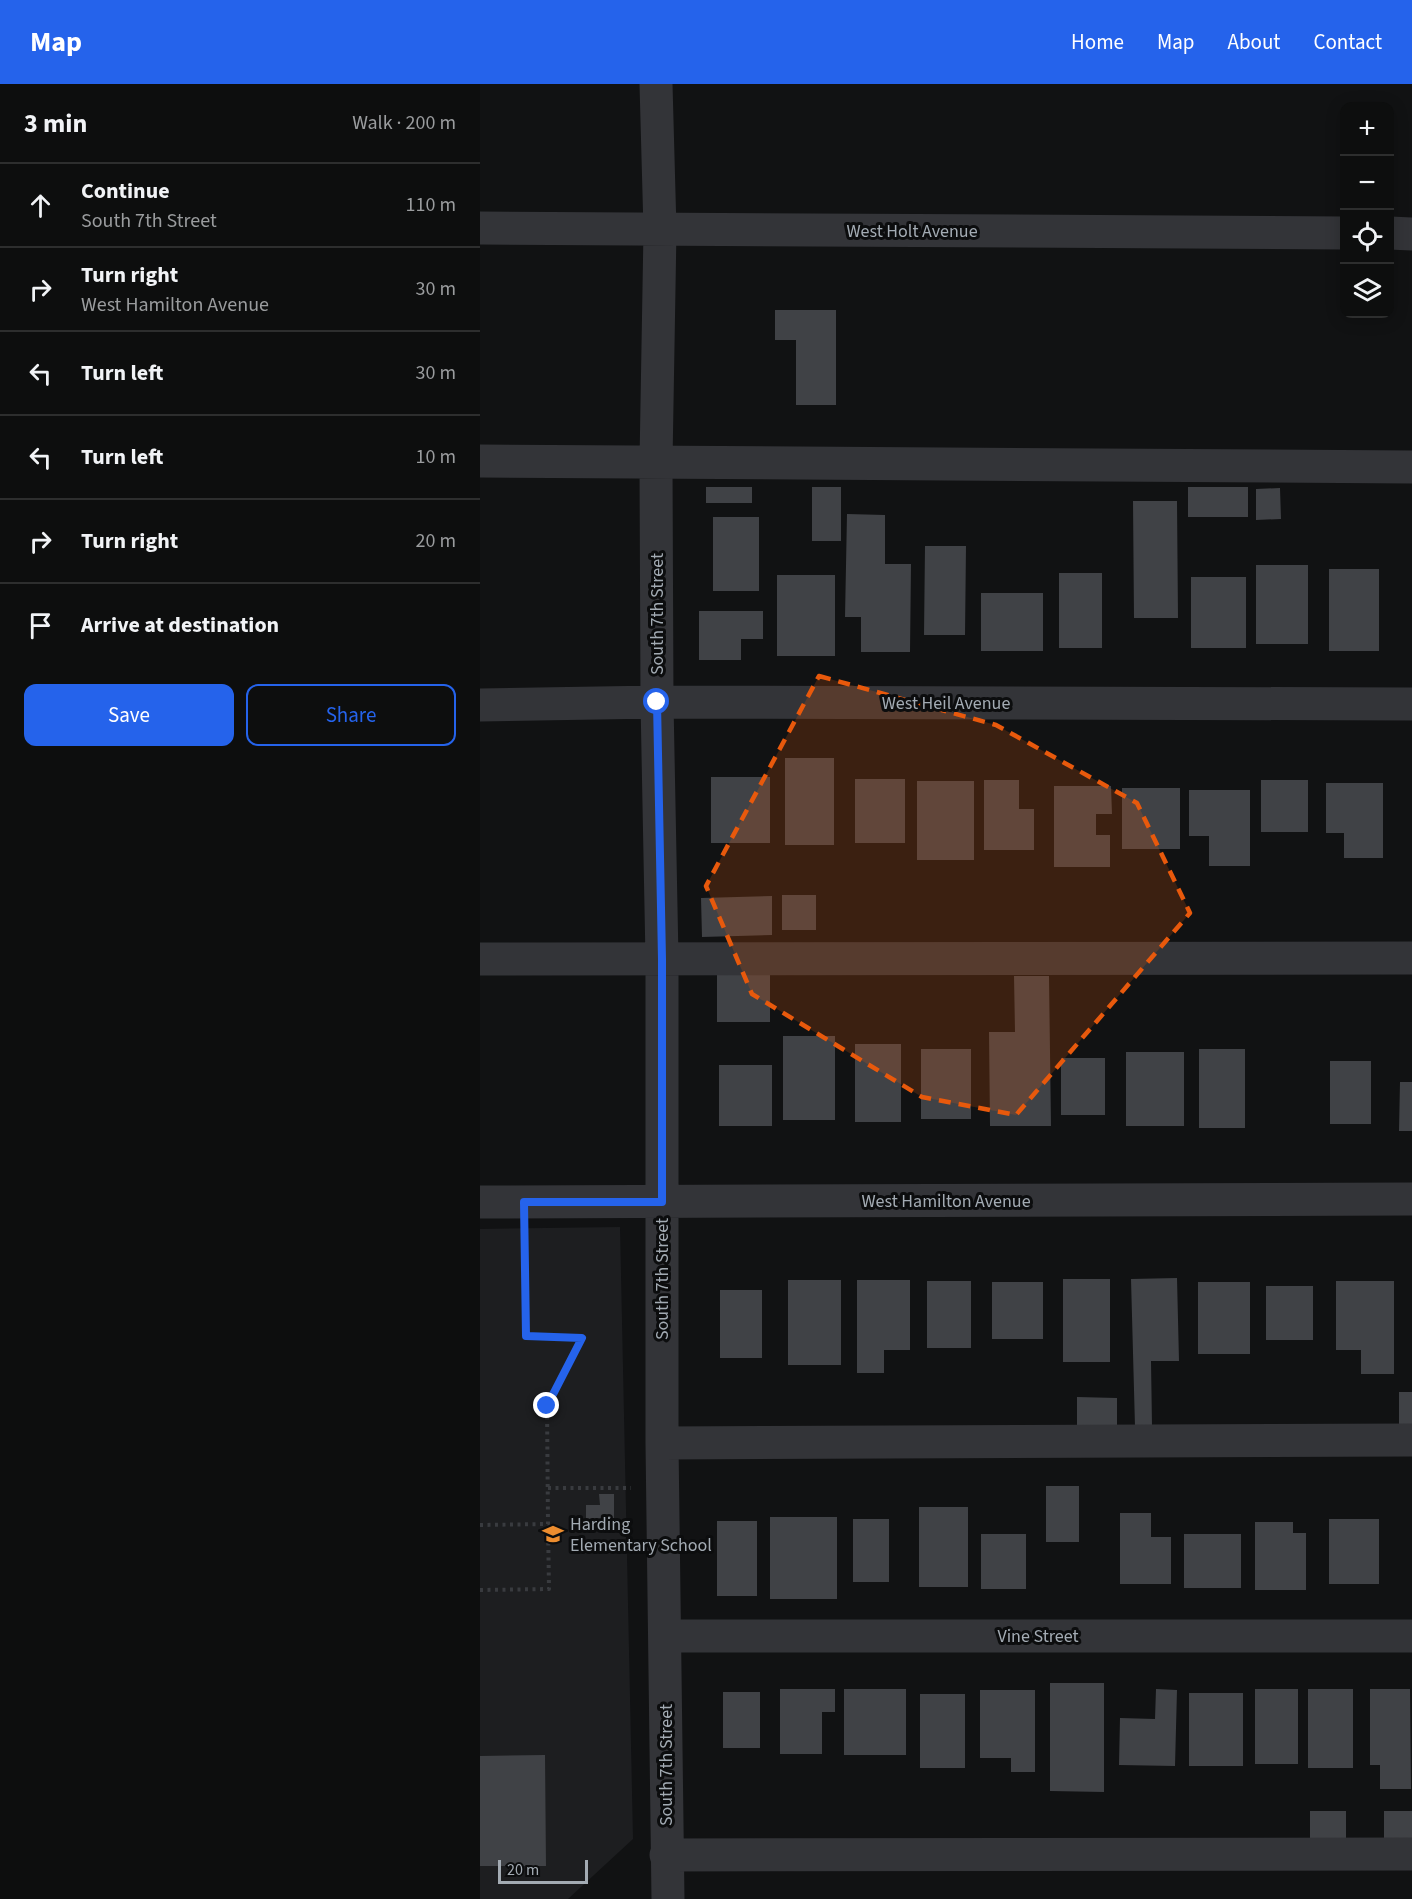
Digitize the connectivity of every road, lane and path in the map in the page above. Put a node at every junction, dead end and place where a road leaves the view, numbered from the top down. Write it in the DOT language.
graph roads {
  1 [pos="656,84"];
  2 [pos="480,228"];
  3 [pos="660,230"];
  4 [pos="1340,233"];
  5 [pos="1394,233"];
  6 [pos="1412,234"];
  7 [pos="480,461"];
  8 [pos="656,462"];
  9 [pos="1412,467"];
  10 [pos="657,702"];
  11 [pos="1412,704"];
  12 [pos="480,705"];
  13 [pos="1412,958"];
  14 [pos="662,959"];
  15 [pos="480,960"];
  16 [pos="1412,1199"];
  17 [pos="480,1202"];
  18 [pos="524,1202"];
  19 [pos="662,1202"];
  20 [pos="1412,1440"];
  21 [pos="662,1443"];
  22 [pos="548,1488"];
  23 [pos="663,1488"];
  24 [pos="548,1524"];
  25 [pos="480,1525"];
  26 [pos="480,1590"];
  27 [pos="665,1636"];
  28 [pos="1412,1636"];
  29 [pos="1412,1854"];
  30 [pos="666,1855"];
  31 [pos="668,1899"];
  1 -- 3 [label="street, South 7th Street"];
  2 -- 3 [label="street, West Holt Avenue"];
  3 -- 4 [label="street, West Holt Avenue"];
  3 -- 8 [label="street, South 7th Street"];
  5 -- 6 [label="street"];
  7 -- 8 [label="street"];
  8 -- 9 [label="street"];
  8 -- 10 [label="street, South 7th Street"];
  10 -- 11 [label="street, West Heil Avenue"];
  10 -- 12 [label="street, West Heil Avenue"];
  10 -- 14 [label="street, South 7th Street"];
  13 -- 14 [label="street"];
  14 -- 15 [label="street"];
  14 -- 19 [label="street, South 7th Street"];
  16 -- 19 [label="street, West Hamilton Avenue"];
  17 -- 18 [label="street, West Hamilton Avenue"];
  18 -- 19 [label="street, West Hamilton Avenue"];
  18 -- 22 [label="path"];
  19 -- 21 [label="street, South 7th Street"];
  20 -- 21 [label="street"];
  21 -- 23 [label="street, South 7th Street"];
  22 -- 23 [label="path"];
  22 -- 24 [label="path"];
  23 -- 27 [label="street, South 7th Street"];
  24 -- 25 [label="path"];
  24 -- 26 [label="path"];
  27 -- 28 [label="street, Vine Street"];
  27 -- 30 [label="street, South 7th Street"];
  29 -- 30 [label="street"];
  30 -- 31 [label="street, South 7th Street"];
}
